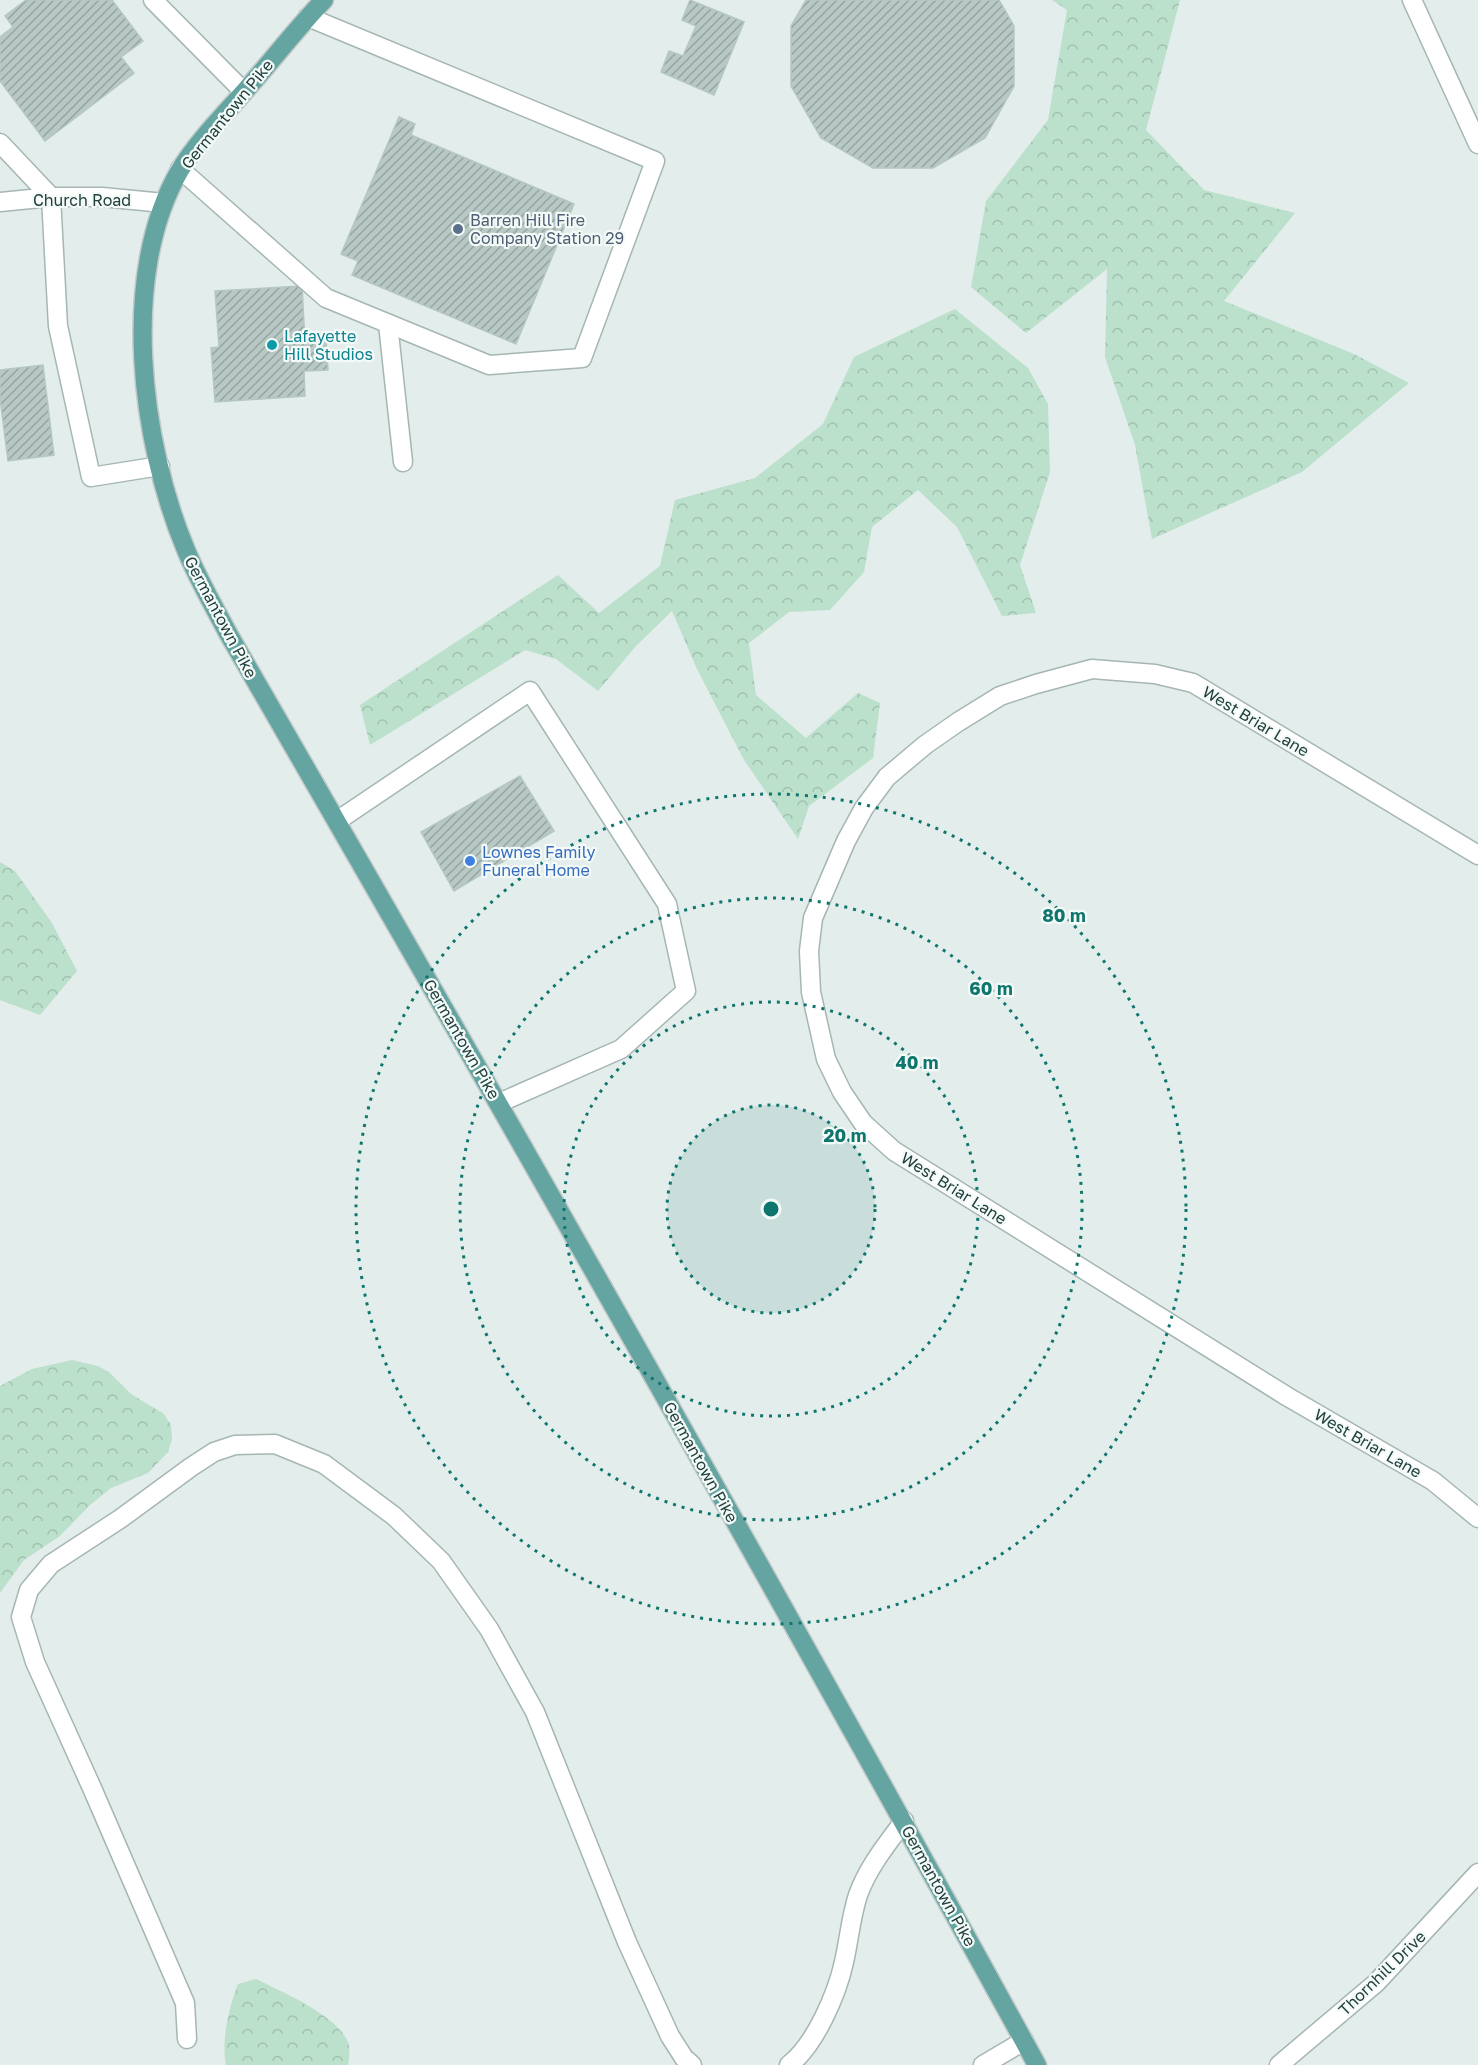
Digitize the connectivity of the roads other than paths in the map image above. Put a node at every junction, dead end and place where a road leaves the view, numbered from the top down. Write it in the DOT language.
graph roads {
  1 [pos="153,0"];
  2 [pos="324,0"];
  3 [pos="1413,0"];
  4 [pos="308,17"];
  5 [pos="244,92"];
  6 [pos="0,143"];
  7 [pos="1478,144"];
  8 [pos="180,169"];
  9 [pos="51,197"];
  10 [pos="0,202"];
  11 [pos="164,203"];
  12 [pos="388,324"];
  13 [pos="403,462"];
  14 [pos="160,466"];
  15 [pos="337,821"];
  16 [pos="1478,855"];
  17 [pos="499,1103"];
  18 [pos="1478,1518"];
  19 [pos="904,1821"];
  20 [pos="1478,1873"];
  21 [pos="187,2039"];
  22 [pos="1024,2041"];
  23 [pos="692,2065"];
  24 [pos="789,2065"];
  25 [pos="983,2065"];
  26 [pos="1037,2065"];
  27 [pos="1279,2065"];
  1 -- 5 [label="street"];
  2 -- 4 [label="main road, Germantown Pike"];
  3 -- 7 [label="street"];
  4 -- 5 [label="main road, Germantown Pike"];
  4 -- 12 [label="street"];
  5 -- 8 [label="main road, Germantown Pike"];
  6 -- 9 [label="street"];
  8 -- 11 [label="main road, Germantown Pike"];
  8 -- 12 [label="street"];
  9 -- 10 [label="street, Church Road"];
  9 -- 11 [label="street, Church Road"];
  9 -- 14 [label="street"];
  11 -- 14 [label="main road, Germantown Pike"];
  12 -- 13 [label="street"];
  14 -- 15 [label="main road, Germantown Pike"];
  15 -- 17 [label="main road, Germantown Pike"];
  15 -- 17 [label="street"];
  16 -- 18 [label="street, West Briar Lane"];
  17 -- 19 [label="main road, Germantown Pike"];
  19 -- 22 [label="main road, Germantown Pike"];
  19 -- 24 [label="street"];
  20 -- 27 [label="street, Thornhill Drive"];
  21 -- 23 [label="street"];
  22 -- 25 [label="street"];
  22 -- 26 [label="main road, Germantown Pike"];
}
